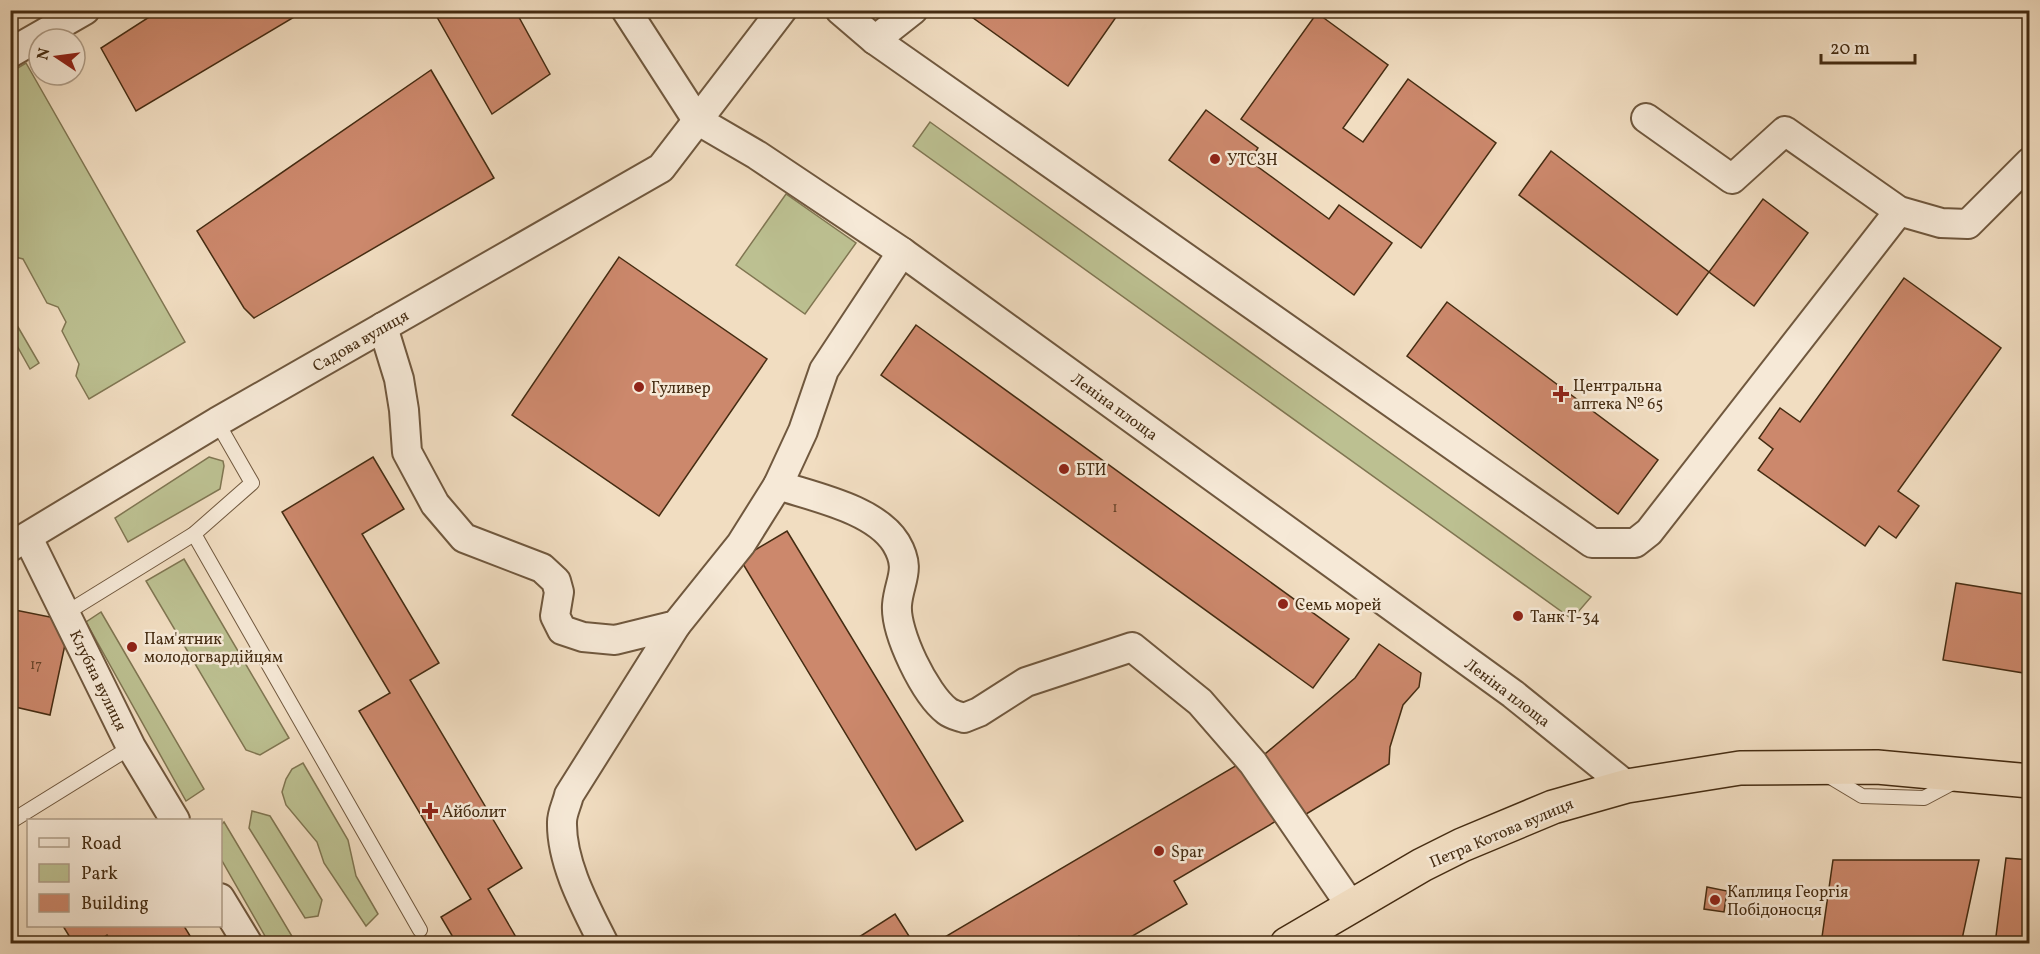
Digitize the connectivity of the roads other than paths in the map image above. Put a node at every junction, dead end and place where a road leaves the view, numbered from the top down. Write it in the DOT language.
graph roads {
  1 [pos="85,10"];
  2 [pos="626,10"];
  3 [pos="782,10"];
  4 [pos="840,10"];
  5 [pos="913,10"];
  6 [pos="875,40"];
  7 [pos="10,53"];
  8 [pos="1646,118"];
  9 [pos="697,120"];
  10 [pos="2030,162"];
  11 [pos="1899,212"];
  12 [pos="903,252"];
  13 [pos="383,327"];
  14 [pos="217,422"];
  15 [pos="778,485"];
  16 [pos="194,534"];
  17 [pos="19,542"];
  18 [pos="66,613"];
  19 [pos="676,626"];
  20 [pos="131,747"];
  21 [pos="2030,781"];
  22 [pos="1627,786"];
  23 [pos="174,819"];
  24 [pos="10,822"];
  25 [pos="222,901"];
  26 [pos="1351,906"];
  27 [pos="420,930"];
  28 [pos="248,944"];
  29 [pos="604,944"];
  30 [pos="1287,944"];
  1 -- 7 [label="street"];
  2 -- 9 [label="street, Леніна площа"];
  3 -- 9 [label="street, Садова вулиця"];
  4 -- 6 [label="street"];
  5 -- 6 [label="street"];
  6 -- 11 [label="street"];
  8 -- 11 [label="street"];
  9 -- 12 [label="street, Леніна площа"];
  9 -- 13 [label="street, Садова вулиця"];
  10 -- 11 [label="street"];
  12 -- 15 [label="street"];
  12 -- 22 [label="street, Леніна площа"];
  13 -- 14 [label="street, Садова вулиця"];
  13 -- 19 [label="street"];
  14 -- 16 [label="lane"];
  14 -- 17 [label="street, Садова вулиця"];
  15 -- 19 [label="street"];
  15 -- 26 [label="street"];
  16 -- 18 [label="lane"];
  16 -- 27 [label="lane"];
  17 -- 18 [label="street, Клубна вулиця"];
  18 -- 20 [label="street, Клубна вулиця"];
  19 -- 29 [label="street"];
  20 -- 23 [label="street, Клубна вулиця"];
  20 -- 24 [label="lane"];
  21 -- 22 [label="highway, Петра Котова вулиця"];
  22 -- 26 [label="highway, Петра Котова вулиця"];
  25 -- 28 [label="street"];
  26 -- 30 [label="highway, Петра Котова вулиця"];
}
